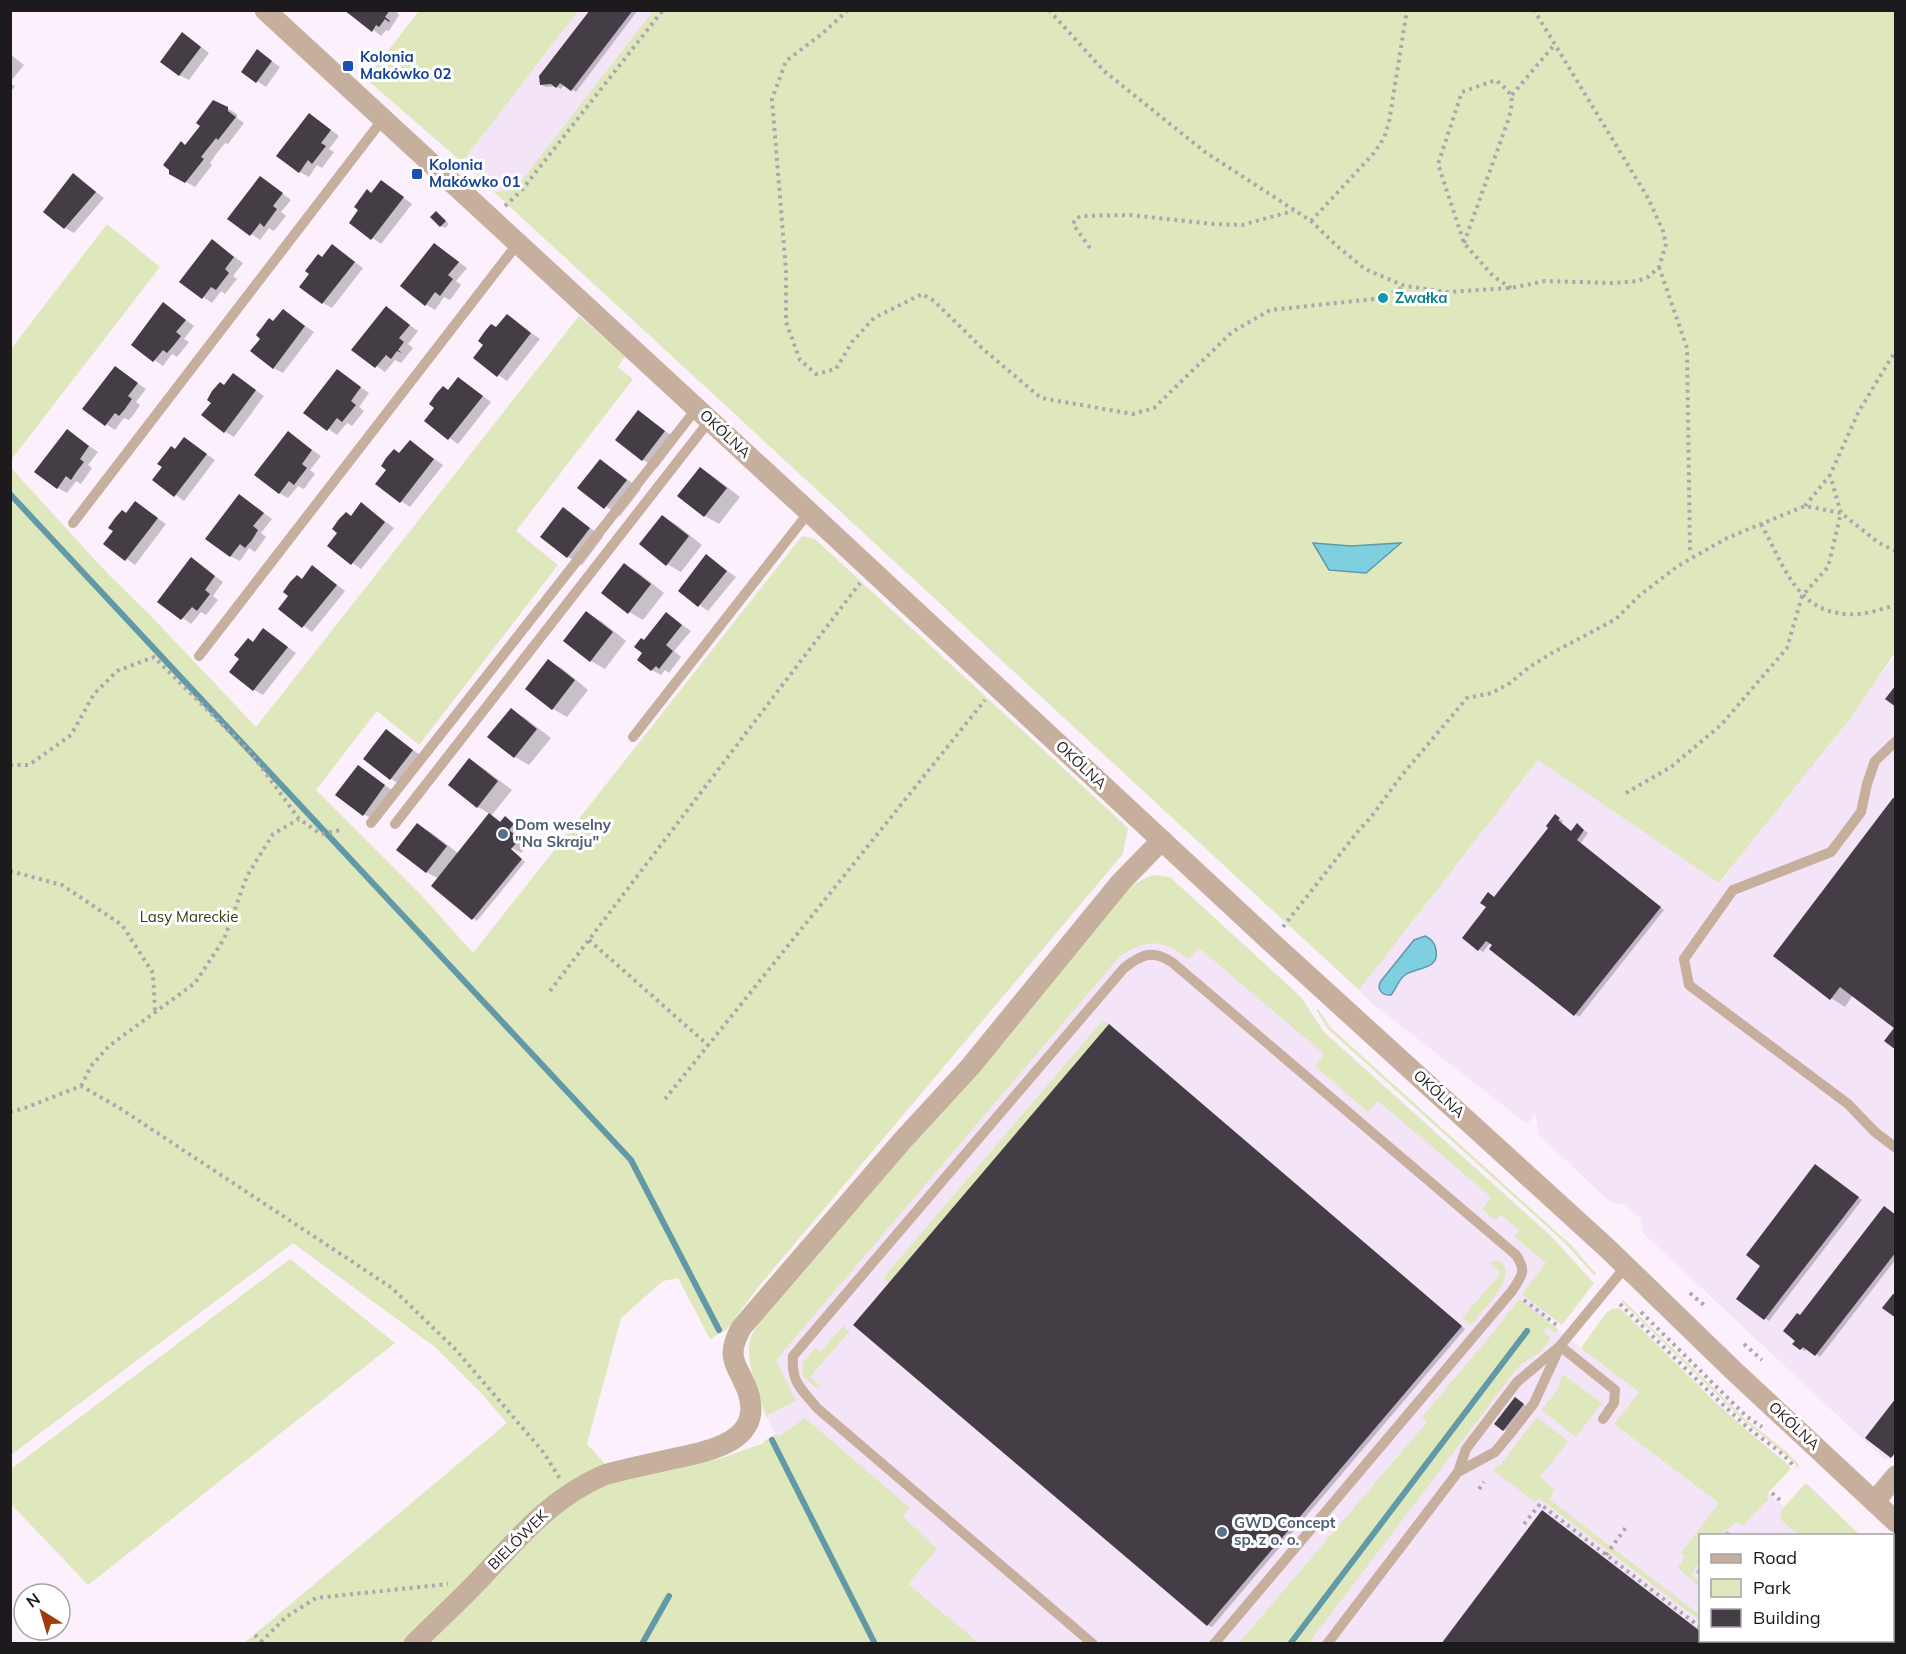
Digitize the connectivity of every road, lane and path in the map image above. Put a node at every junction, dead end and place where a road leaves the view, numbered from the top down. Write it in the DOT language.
graph roads {
  1 [pos="265,10"];
  2 [pos="663,10"];
  3 [pos="848,10"];
  4 [pos="1049,10"];
  5 [pos="1407,10"];
  6 [pos="1534,10"];
  7 [pos="1555,44"];
  8 [pos="1512,95"];
  9 [pos="383,119"];
  10 [pos="1294,210"];
  11 [pos="491,219"];
  12 [pos="1311,221"];
  13 [pos="518,243"];
  14 [pos="1464,243"];
  15 [pos="1090,248"];
  16 [pos="1659,267"];
  17 [pos="1405,285"];
  18 [pos="1511,288"];
  19 [pos="1896,350"];
  20 [pos="703,414"];
  21 [pos="1830,475"];
  22 [pos="1805,506"];
  23 [pos="809,512"];
  24 [pos="1841,513"];
  25 [pos="74,523"];
  26 [pos="1761,524"];
  27 [pos="1896,551"];
  28 [pos="1690,552"];
  29 [pos="870,570"];
  30 [pos="1802,596"];
  31 [pos="1896,605"];
  32 [pos="199,656"];
  33 [pos="996,686"];
  34 [pos="633,737"];
  35 [pos="1896,741"];
  36 [pos="10,765"];
  37 [pos="1626,793"];
  38 [pos="299,819"];
  39 [pos="371,823"];
  40 [pos="395,824"];
  41 [pos="341,830"];
  42 [pos="1162,840"];
  43 [pos="10,871"];
  44 [pos="590,940"];
  45 [pos="1271,942"];
  46 [pos="550,991"];
  47 [pos="155,1011"];
  48 [pos="709,1046"];
  49 [pos="81,1086"];
  50 [pos="665,1100"];
  51 [pos="10,1112"];
  52 [pos="1896,1148"];
  53 [pos="1626,1266"];
  54 [pos="1512,1291"];
  55 [pos="1690,1293"];
  56 [pos="1620,1304"];
  57 [pos="1705,1306"];
  58 [pos="1560,1327"];
  59 [pos="1744,1344"];
  60 [pos="1560,1346"];
  61 [pos="1762,1360"];
  62 [pos="1603,1419"];
  63 [pos="1795,1468"];
  64 [pos="1458,1472"];
  65 [pos="1896,1476"];
  66 [pos="1484,1482"];
  67 [pos="1479,1489"];
  68 [pos="1772,1493"];
  69 [pos="569,1494"];
  70 [pos="1780,1500"];
  71 [pos="1874,1502"];
  72 [pos="1896,1522"];
  73 [pos="1524,1524"];
  74 [pos="1627,1526"];
  75 [pos="1606,1554"];
  76 [pos="478,1581"];
  77 [pos="1699,1625"];
  78 [pos="255,1635"];
  79 [pos="262,1643"];
  80 [pos="414,1644"];
  81 [pos="1093,1644"];
  82 [pos="1214,1644"];
  83 [pos="1327,1644"];
  1 -- 9 [label="street, OKÓLNA"];
  2 -- 11 [label="path"];
  3 -- 17 [label="path"];
  4 -- 10 [label="path"];
  5 -- 12 [label="path"];
  6 -- 7 [label="path"];
  7 -- 8 [label="path"];
  7 -- 16 [label="path"];
  8 -- 14 [label="path"];
  8 -- 14 [label="path"];
  9 -- 11 [label="street, OKÓLNA"];
  9 -- 25 [label="lane"];
  10 -- 12 [label="path"];
  10 -- 15 [label="path"];
  11 -- 13 [label="street, OKÓLNA"];
  12 -- 17 [label="path"];
  13 -- 20 [label="street, OKÓLNA"];
  13 -- 32 [label="lane"];
  14 -- 18 [label="path"];
  16 -- 18 [label="path"];
  16 -- 28 [label="path"];
  17 -- 18 [label="path"];
  19 -- 21 [label="path"];
  20 -- 23 [label="street, OKÓLNA"];
  20 -- 39 [label="lane"];
  20 -- 40 [label="lane"];
  21 -- 22 [label="path"];
  21 -- 24 [label="path"];
  22 -- 24 [label="path"];
  22 -- 26 [label="path"];
  23 -- 29 [label="street, OKÓLNA"];
  23 -- 34 [label="lane"];
  24 -- 27 [label="path"];
  24 -- 30 [label="path"];
  26 -- 30 [label="path"];
  26 -- 45 [label="path"];
  29 -- 33 [label="street, OKÓLNA"];
  29 -- 44 [label="path"];
  30 -- 31 [label="path"];
  30 -- 37 [label="path"];
  33 -- 42 [label="street, OKÓLNA"];
  33 -- 48 [label="path"];
  35 -- 52 [label="lane"];
  36 -- 38 [label="path"];
  38 -- 41 [label="path"];
  38 -- 47 [label="path"];
  42 -- 45 [label="street, OKÓLNA"];
  42 -- 69 [label="street, BIELÓWEK"];
  43 -- 47 [label="path"];
  44 -- 46 [label="path"];
  44 -- 48 [label="path"];
  45 -- 53 [label="street, OKÓLNA"];
  47 -- 49 [label="path"];
  48 -- 50 [label="path"];
  49 -- 51 [label="path"];
  49 -- 69 [label="path"];
  53 -- 60 [label="lane"];
  53 -- 71 [label="street, OKÓLNA"];
  54 -- 58 [label="path"];
  54 -- 81 [label="lane"];
  54 -- 82 [label="lane"];
  55 -- 57 [label="path"];
  56 -- 63 [label="path"];
  59 -- 61 [label="path"];
  60 -- 62 [label="lane"];
  60 -- 64 [label="lane"];
  60 -- 64 [label="lane"];
  64 -- 83 [label="lane"];
  65 -- 71 [label="street"];
  66 -- 67 [label="path"];
  68 -- 70 [label="path"];
  69 -- 76 [label="street, BIELÓWEK"];
  71 -- 72 [label="street, OKÓLNA"];
  73 -- 75 [label="path"];
  74 -- 75 [label="path"];
  75 -- 77 [label="path"];
  76 -- 79 [label="path"];
  76 -- 80 [label="street, BIELÓWEK"];
  78 -- 79 [label="path"];
}
